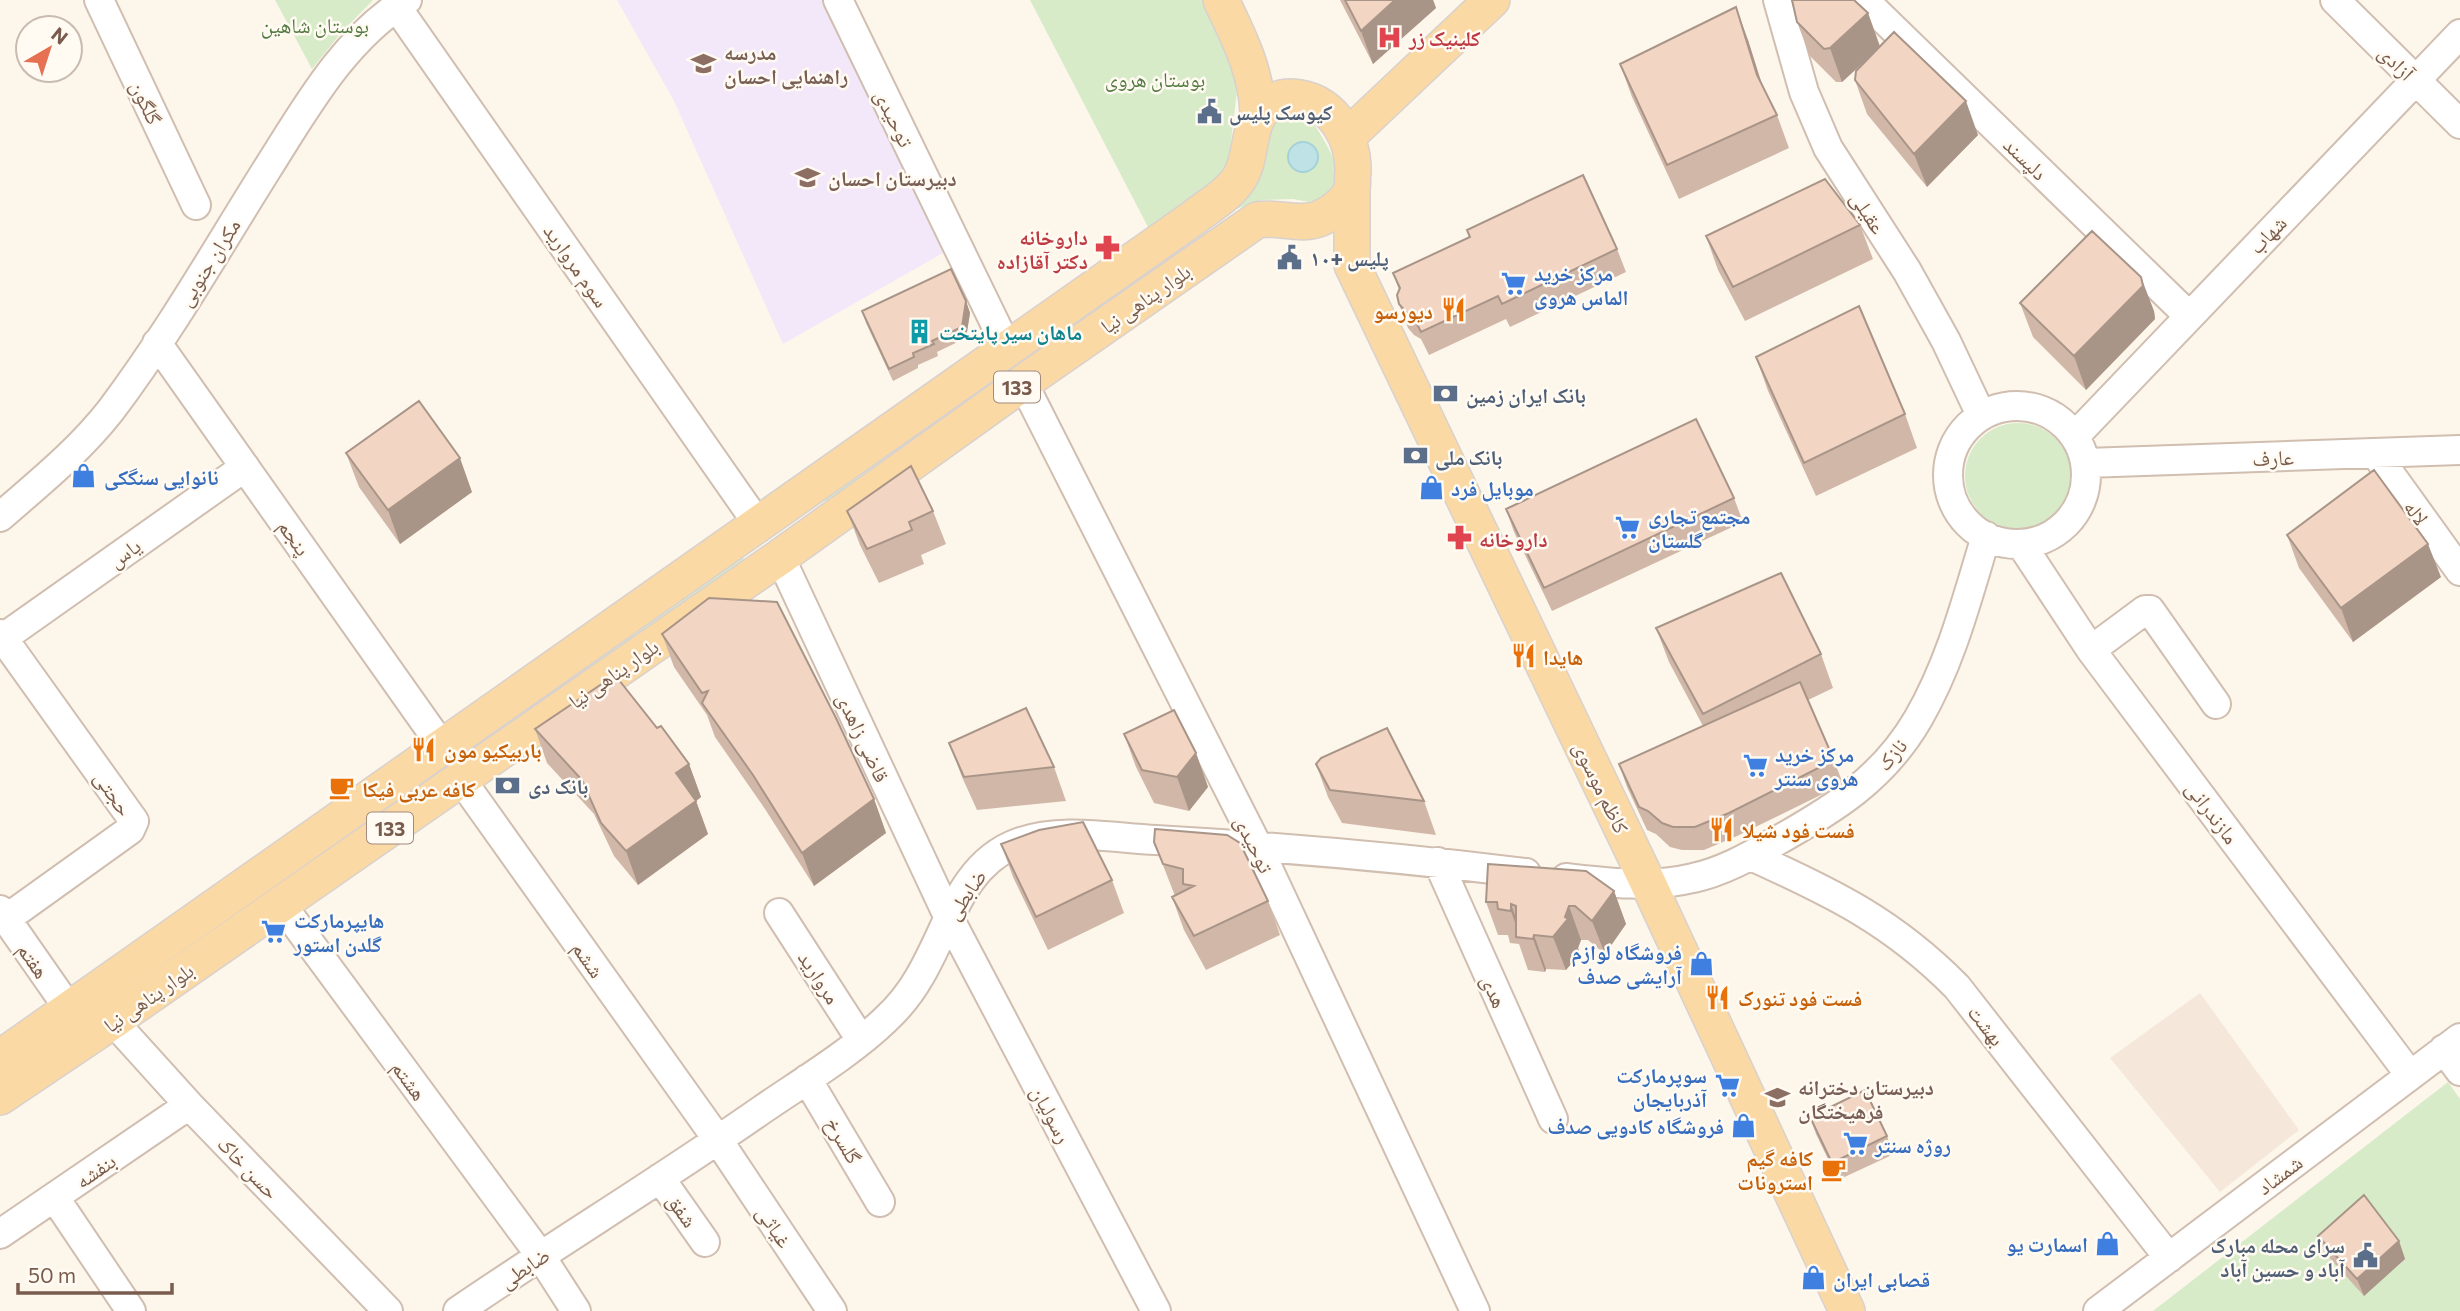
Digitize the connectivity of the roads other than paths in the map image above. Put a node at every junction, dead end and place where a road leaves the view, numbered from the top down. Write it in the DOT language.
graph roads {
  1 [pos="99,0"];
  2 [pos="838,0"];
  3 [pos="1221,0"];
  4 [pos="1492,0"];
  5 [pos="1778,0"];
  6 [pos="1864,0"];
  7 [pos="2335,0"];
  8 [pos="402,3"];
  9 [pos="2460,34"];
  10 [pos="1249,59"];
  11 [pos="2414,79"];
  12 [pos="1312,100"];
  13 [pos="1258,115"];
  14 [pos="2460,124"];
  15 [pos="1347,137"];
  16 [pos="1352,189"];
  17 [pos="196,205"];
  18 [pos="2189,316"];
  19 [pos="158,342"];
  20 [pos="1007,348"];
  21 [pos="1023,383"];
  22 [pos="1981,415"];
  23 [pos="2075,436"];
  24 [pos="2460,450"];
  25 [pos="2375,453"];
  26 [pos="2086,463"];
  27 [pos="245,467"];
  28 [pos="0,516"];
  29 [pos="758,524"];
  30 [pos="1986,536"];
  31 [pos="2021,544"];
  32 [pos="780,557"];
  33 [pos="2460,571"];
  34 [pos="1,636"];
  35 [pos="2091,650"];
  36 [pos="2216,704"];
  37 [pos="432,732"];
  38 [pos="460,778"];
  39 [pos="1257,845"];
  40 [pos="1751,856"];
  41 [pos="1438,862"];
  42 [pos="1648,883"];
  43 [pos="281,904"];
  44 [pos="779,913"];
  45 [pos="3,914"];
  46 [pos="948,916"];
  47 [pos="69,1009"];
  48 [pos="113,1021"];
  49 [pos="861,1040"];
  50 [pos="2455,1053"];
  51 [pos="0,1058"];
  52 [pos="2410,1075"];
  53 [pos="807,1079"];
  54 [pos="0,1097"];
  55 [pos="188,1105"];
  56 [pos="1553,1119"];
  57 [pos="718,1140"];
  58 [pos="660,1178"];
  59 [pos="55,1198"];
  60 [pos="880,1202"];
  61 [pos="0,1234"];
  62 [pos="705,1242"];
  63 [pos="540,1255"];
  64 [pos="2169,1258"];
  65 [pos="131,1311"];
  66 [pos="388,1311"];
  67 [pos="458,1311"];
  68 [pos="576,1311"];
  69 [pos="832,1311"];
  70 [pos="1156,1311"];
  71 [pos="1475,1311"];
  72 [pos="1847,1311"];
  73 [pos="2098,1311"];
  1 -- 17 [label="street, گلگون"];
  2 -- 20 [label="street, توحیدی"];
  3 -- 10 [label="main road"];
  4 -- 15 [label="main road"];
  5 -- 22 [label="street, عقیلی"];
  6 -- 18 [label="street, دلپسند"];
  7 -- 11 [label="street, آزادی"];
  8 -- 19 [label="street, مکران جنوبی"];
  8 -- 29 [label="street, سوم مروارید"];
  9 -- 11 [label="street, شهاب"];
  10 -- 12 [label="main road"];
  10 -- 13 [label="main road"];
  11 -- 14 [label="street, آزادی"];
  11 -- 18 [label="street, شهاب"];
  12 -- 13 [label="main road"];
  12 -- 15 [label="main road"];
  13 -- 20 [label="main road, بلوار پناهی نیا / 133"];
  15 -- 16 [label="main road"];
  16 -- 21 [label="main road, بلوار پناهی نیا / 133"];
  16 -- 42 [label="main road, کاظم موسوی"];
  18 -- 23 [label="street, شهاب"];
  19 -- 27 [label="street, پنجم"];
  19 -- 28 [label="street, مکران جنوبی"];
  20 -- 29 [label="main road, بلوار پناهی نیا / 133"];
  21 -- 32 [label="main road, بلوار پناهی نیا / 133"];
  21 -- 39 [label="street, توحیدی"];
  22 -- 23 [label="street"];
  22 -- 30 [label="street"];
  23 -- 26 [label="street"];
  24 -- 25 [label="street, عارف"];
  25 -- 26 [label="street, عارف"];
  25 -- 33 [label="street, لاله"];
  26 -- 31 [label="street"];
  27 -- 34 [label="street, یاس"];
  27 -- 37 [label="street, پنجم"];
  29 -- 32 [label="main road"];
  29 -- 47 [label="main road, بلوار پناهی نیا / 133"];
  30 -- 31 [label="street"];
  30 -- 40 [label="street, نازک"];
  31 -- 35 [label="street, مازندرانی"];
  32 -- 38 [label="main road, بلوار پناهی نیا / 133"];
  32 -- 46 [label="street, قاضی زاهدی"];
  34 -- 45 [label="street, حجتی"];
  35 -- 36 [label="street"];
  35 -- 52 [label="street, مازندرانی"];
  38 -- 43 [label="main road, بلوار پناهی نیا / 133"];
  38 -- 57 [label="street, ششم"];
  39 -- 41 [label="street, ضابطی"];
  39 -- 46 [label="street, ضابطی"];
  39 -- 71 [label="street, توحیدی"];
  40 -- 42 [label="street, نازک"];
  40 -- 64 [label="street, بهشت"];
  41 -- 42 [label="street, ضابطی"];
  41 -- 56 [label="street, هدی"];
  42 -- 72 [label="main road, کاظم موسوی"];
  43 -- 48 [label="main road, بلوار پناهی نیا / 133"];
  43 -- 63 [label="street, هشتم"];
  44 -- 49 [label="street, مروارید"];
  45 -- 47 [label="street, هفتم"];
  46 -- 49 [label="street, ضابطی"];
  46 -- 70 [label="street, رسولیان"];
  47 -- 51 [label="main road, بلوار پناهی نیا / 133"];
  48 -- 54 [label="main road, بلوار پناهی نیا / 133"];
  48 -- 55 [label="street, حسن خاک"];
  49 -- 53 [label="street, ضابطی"];
  50 -- 52 [label="street, شمشاد"];
  52 -- 64 [label="street, شمشاد"];
  53 -- 57 [label="street, ضابطی"];
  53 -- 60 [label="street, گلسرخ"];
  55 -- 59 [label="street, بنفشه"];
  55 -- 66 [label="street, حسن خاک"];
  57 -- 58 [label="street, ضابطی"];
  57 -- 69 [label="street, غیاثی"];
  58 -- 62 [label="street, شفق"];
  58 -- 63 [label="street, ضابطی"];
  59 -- 61 [label="street, بنفشه"];
  59 -- 65 [label="street"];
  63 -- 67 [label="street, ضابطی"];
  63 -- 68 [label="street, هشتم"];
  64 -- 73 [label="street, شمشاد"];
}
